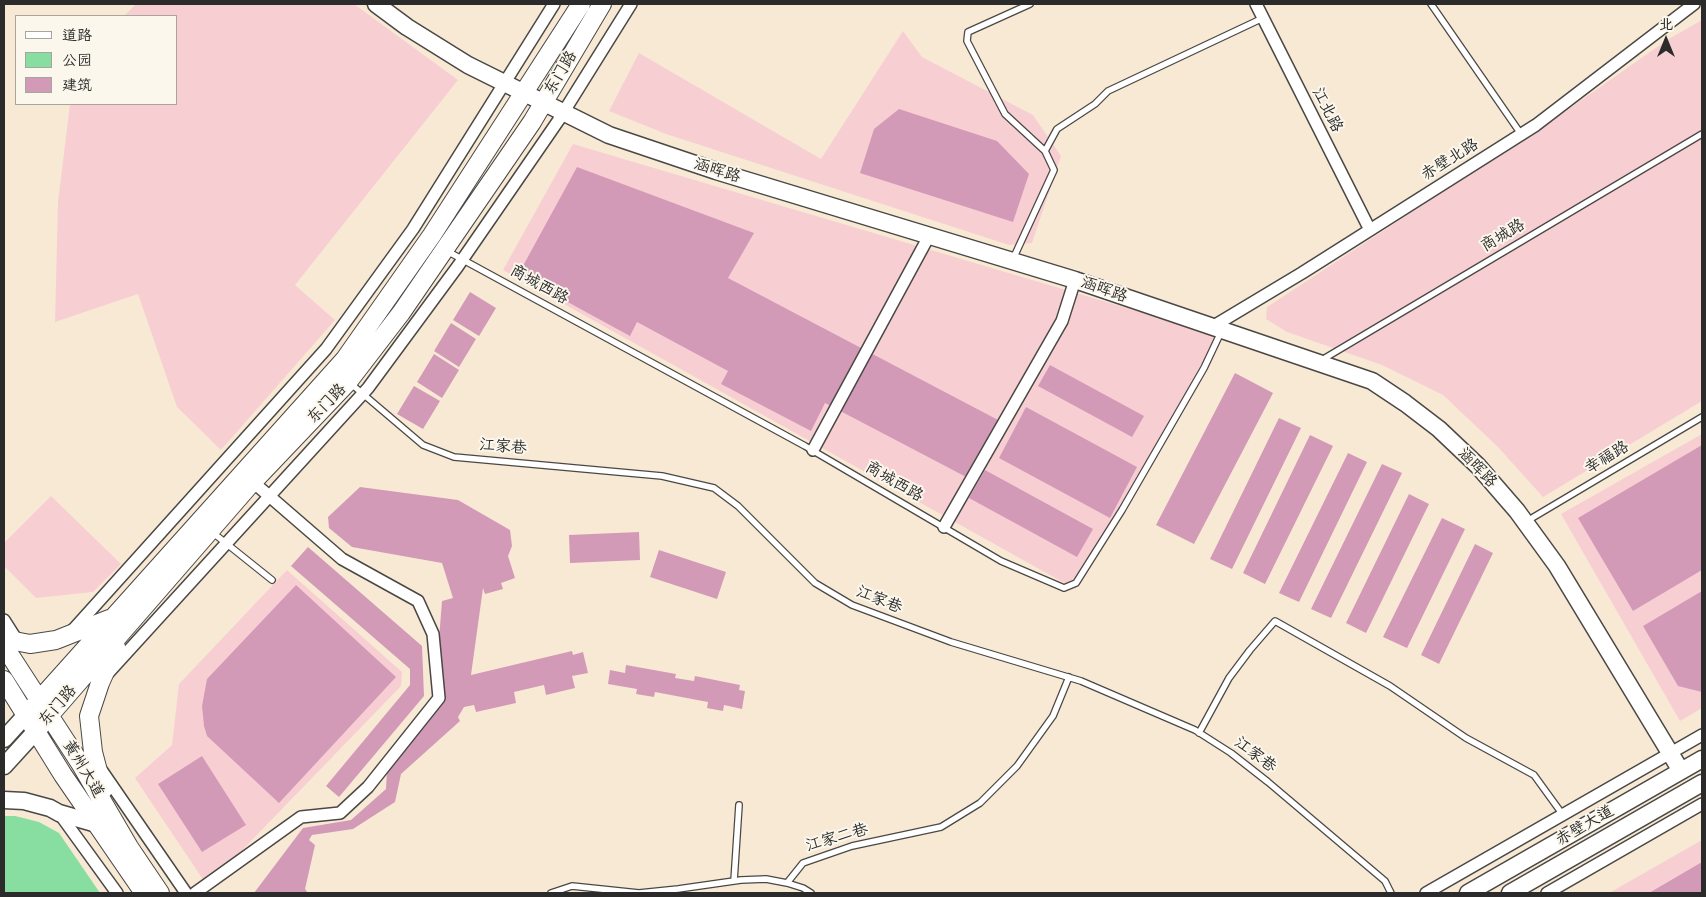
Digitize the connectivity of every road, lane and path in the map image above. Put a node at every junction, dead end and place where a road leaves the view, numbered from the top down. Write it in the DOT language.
graph roads {
  1 [pos="376,4"];
  2 [pos="554,4"];
  3 [pos="581,4"];
  4 [pos="602,4"];
  5 [pos="631,4"];
  6 [pos="1030,4"];
  7 [pos="1256,4"];
  8 [pos="1431,4"];
  9 [pos="1694,4"];
  10 [pos="1263,18"];
  11 [pos="503,83"];
  12 [pos="524,94"];
  13 [pos="543,103"];
  14 [pos="563,113"];
  15 [pos="1521,134"];
  16 [pos="1702,134"];
  17 [pos="1045,151"];
  18 [pos="1370,230"];
  19 [pos="929,236"];
  20 [pos="444,249"];
  21 [pos="463,260"];
  22 [pos="1012,261"];
  23 [pos="1074,280"];
  24 [pos="1217,329"];
  25 [pos="1318,362"];
  26 [pos="348,382"];
  27 [pos="363,394"];
  28 [pos="1702,417"];
  29 [pos="813,450"];
  30 [pos="253,482"];
  31 [pos="270,496"];
  32 [pos="1525,522"];
  33 [pos="944,527"];
  34 [pos="210,530"];
  35 [pos="226,544"];
  36 [pos="272,580"];
  37 [pos="4,620"];
  38 [pos="117,624"];
  39 [pos="70,634"];
  40 [pos="9,642"];
  41 [pos="1069,677"];
  42 [pos="4,680"];
  43 [pos="101,680"];
  44 [pos="39,700"];
  45 [pos="25,716"];
  46 [pos="49,716"];
  47 [pos="35,732"];
  48 [pos="1199,733"];
  49 [pos="1702,735"];
  50 [pos="4,739"];
  51 [pos="1670,753"];
  52 [pos="1702,759"];
  53 [pos="95,760"];
  54 [pos="4,766"];
  55 [pos="1681,771"];
  56 [pos="1702,782"];
  57 [pos="4,800"];
  58 [pos="1702,804"];
  59 [pos="739,805"];
  60 [pos="59,813"];
  61 [pos="1563,815"];
  62 [pos="104,821"];
  63 [pos="734,881"];
  64 [pos="787,883"];
  65 [pos="118,893"];
  66 [pos="144,893"];
  67 [pos="160,893"];
  68 [pos="186,893"];
  69 [pos="195,893"];
  70 [pos="551,893"];
  71 [pos="810,893"];
  72 [pos="1391,893"];
  73 [pos="1426,893"];
  74 [pos="1468,893"];
  75 [pos="1510,893"];
  76 [pos="1548,893"];
  1 -- 11 [label="street, 涵晖路"];
  2 -- 11 [label="street"];
  3 -- 12 [label="main road, 东门路"];
  4 -- 13 [label="main road, 东门路"];
  5 -- 14 [label="street"];
  6 -- 17 [label="lane"];
  7 -- 10 [label="street, 江北路"];
  8 -- 15 [label="lane"];
  9 -- 15 [label="street, 赤壁北路"];
  10 -- 17 [label="lane"];
  10 -- 18 [label="street, 江北路"];
  11 -- 12 [label="street, 涵晖路"];
  11 -- 39 [label="street"];
  12 -- 13 [label="street, 涵晖路"];
  12 -- 38 [label="main road, 东门路"];
  13 -- 14 [label="street, 涵晖路"];
  13 -- 20 [label="main road, 东门路"];
  14 -- 19 [label="street, 涵晖路"];
  14 -- 21 [label="street"];
  15 -- 18 [label="street, 赤壁北路"];
  16 -- 25 [label="lane, 商城路"];
  17 -- 22 [label="lane"];
  18 -- 24 [label="street, 赤壁北路"];
  19 -- 22 [label="street, 涵晖路"];
  19 -- 29 [label="street"];
  20 -- 21 [label="lane, 商城西路"];
  20 -- 26 [label="main road, 东门路"];
  21 -- 27 [label="street"];
  21 -- 29 [label="lane, 商城西路"];
  22 -- 23 [label="street, 涵晖路"];
  23 -- 24 [label="street, 涵晖路"];
  23 -- 33 [label="street"];
  24 -- 25 [label="street, 涵晖路"];
  24 -- 33 [label="lane, 商城西路"];
  25 -- 32 [label="street, 涵晖路"];
  26 -- 27 [label="lane, 江家巷"];
  26 -- 30 [label="main road, 东门路"];
  27 -- 31 [label="street"];
  27 -- 41 [label="lane, 江家巷"];
  28 -- 32 [label="lane, 幸福路"];
  29 -- 33 [label="lane, 商城西路"];
  30 -- 31 [label="street"];
  30 -- 34 [label="main road, 东门路"];
  31 -- 35 [label="street"];
  31 -- 69 [label="street"];
  32 -- 51 [label="street, 涵晖路"];
  34 -- 35 [label="lane"];
  34 -- 38 [label="main road, 东门路"];
  35 -- 36 [label="lane"];
  35 -- 43 [label="street"];
  37 -- 40 [label="street"];
  38 -- 39 [label="main road"];
  38 -- 43 [label="main road"];
  38 -- 44 [label="main road, 东门路"];
  38 -- 46 [label="main road, 东门路"];
  39 -- 40 [label="main road"];
  40 -- 44 [label="main road, 黄州大道"];
  41 -- 48 [label="lane, 江家巷"];
  41 -- 64 [label="lane, 江家二巷"];
  42 -- 45 [label="main road, 黄州大道"];
  43 -- 53 [label="main road"];
  44 -- 45 [label="main road, 东门路"];
  44 -- 46 [label="main road, 黄州大道"];
  45 -- 47 [label="main road, 黄州大道"];
  45 -- 50 [label="street, 东门路"];
  46 -- 47 [label="main road, 东门路"];
  46 -- 62 [label="main road, 黄州大道"];
  47 -- 54 [label="street, 东门路"];
  47 -- 62 [label="main road, 黄州大道"];
  48 -- 61 [label="lane"];
  48 -- 72 [label="lane, 江家巷"];
  49 -- 51 [label="street"];
  51 -- 55 [label="street, 涵晖路"];
  51 -- 61 [label="street"];
  52 -- 55 [label="street, 赤壁大道"];
  53 -- 62 [label="main road"];
  53 -- 68 [label="street"];
  55 -- 74 [label="street, 赤壁大道"];
  56 -- 75 [label="street, 赤壁大道"];
  57 -- 60 [label="street"];
  58 -- 76 [label="street"];
  59 -- 63 [label="lane"];
  60 -- 62 [label="street"];
  60 -- 65 [label="street"];
  61 -- 73 [label="street"];
  62 -- 66 [label="main road, 黄州大道"];
  62 -- 67 [label="main road, 黄州大道"];
  63 -- 64 [label="lane"];
  63 -- 70 [label="lane"];
  64 -- 71 [label="lane"];
}
